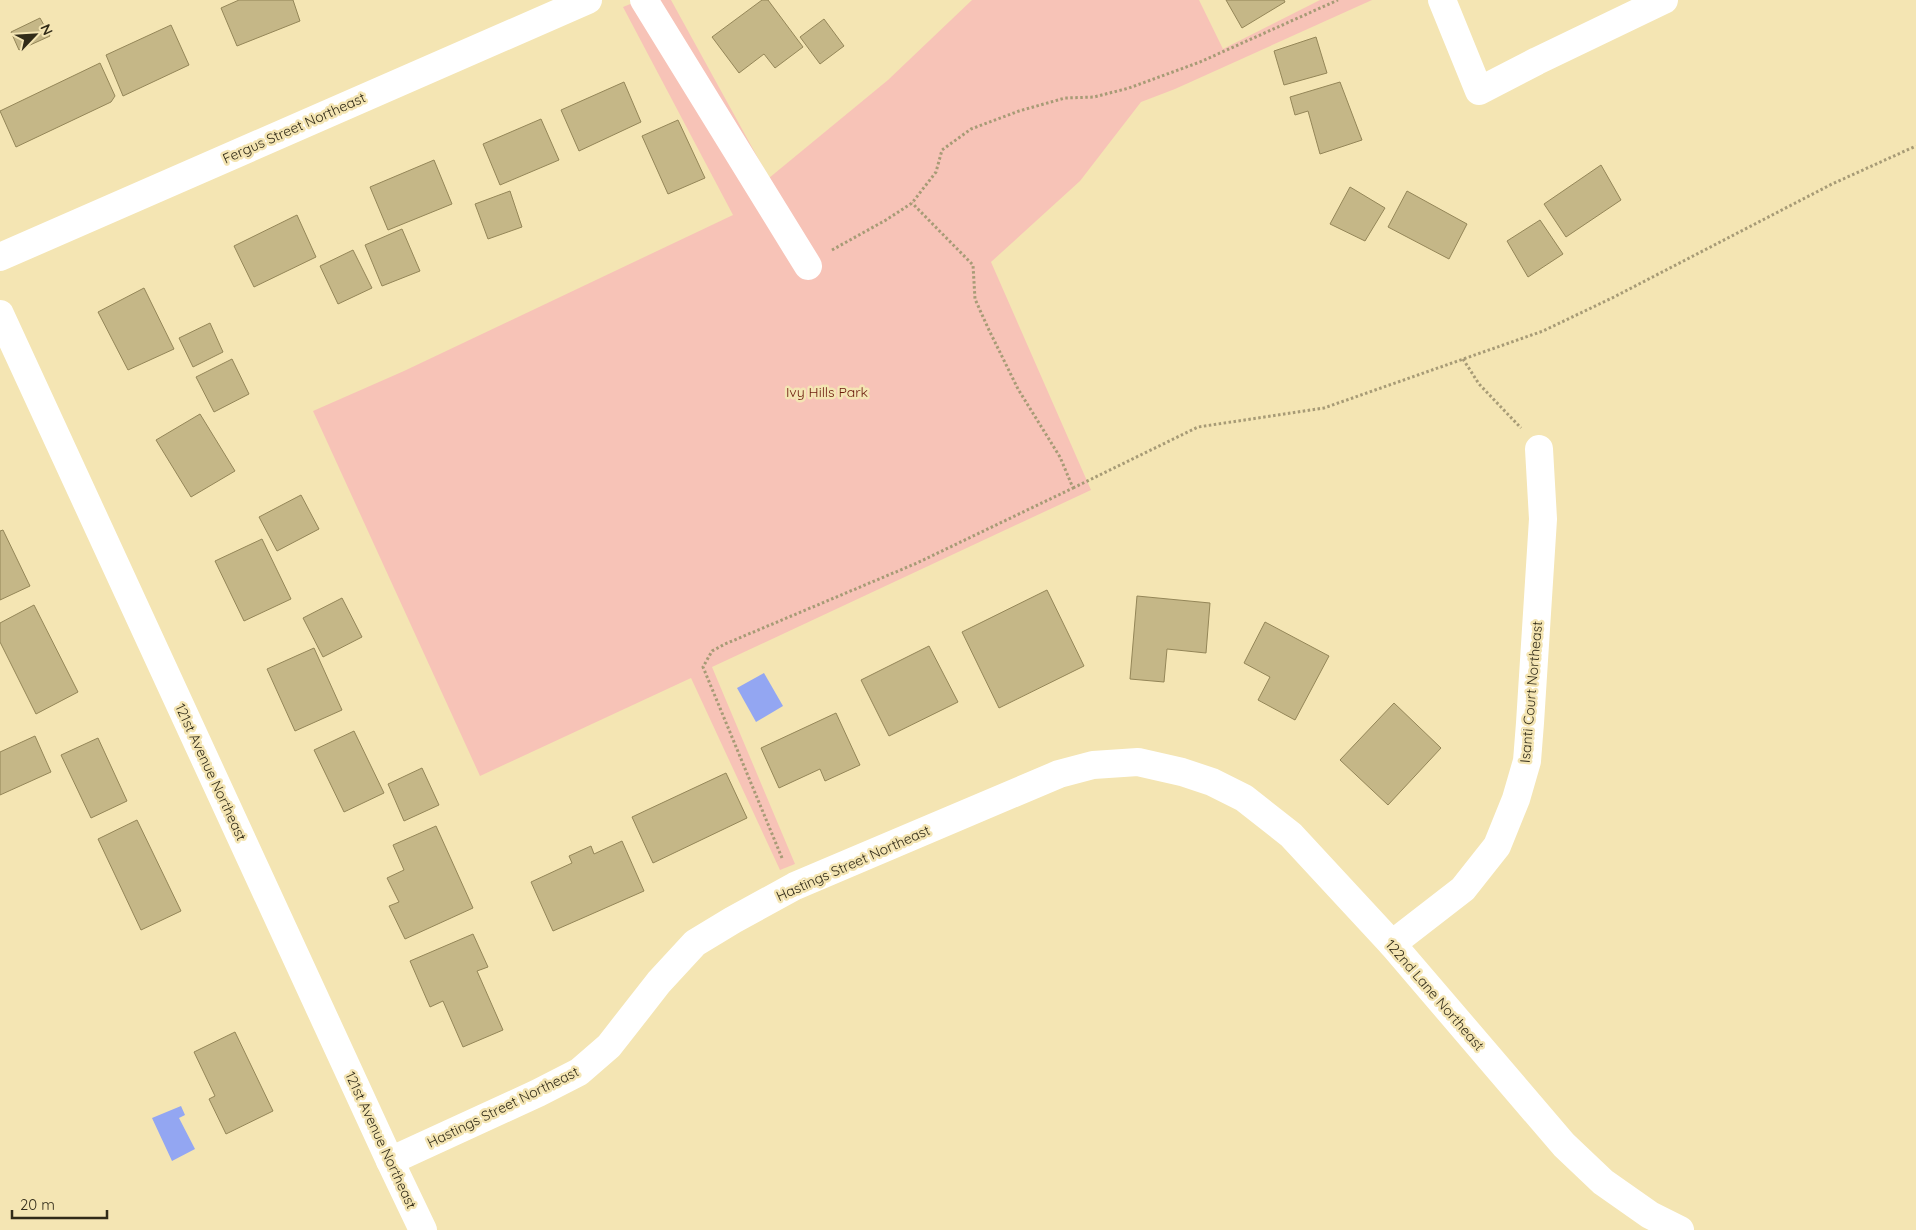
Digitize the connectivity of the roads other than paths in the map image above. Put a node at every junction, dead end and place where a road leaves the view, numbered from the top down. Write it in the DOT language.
graph roads {
  1 [pos="644,0"];
  2 [pos="1442,0"];
  3 [pos="1664,0"];
  4 [pos="574,3"];
  5 [pos="0,257"];
  6 [pos="808,266"];
  7 [pos="0,314"];
  8 [pos="1540,449"];
  9 [pos="1182,772"];
  10 [pos="1392,944"];
  11 [pos="390,1161"];
  12 [pos="423,1230"];
  13 [pos="1680,1230"];
  1 -- 6 [label="street"];
  2 -- 3 [label="street"];
  4 -- 5 [label="street, Fergus Street Northeast"];
  7 -- 11 [label="street, 121st Avenue Northeast"];
  8 -- 10 [label="street, Isanti Court Northeast"];
  9 -- 10 [label="street, 122nd Lane Northeast"];
  9 -- 11 [label="street, Hastings Street Northeast"];
  10 -- 13 [label="street, 122nd Lane Northeast"];
  11 -- 12 [label="street, 121st Avenue Northeast"];
}
